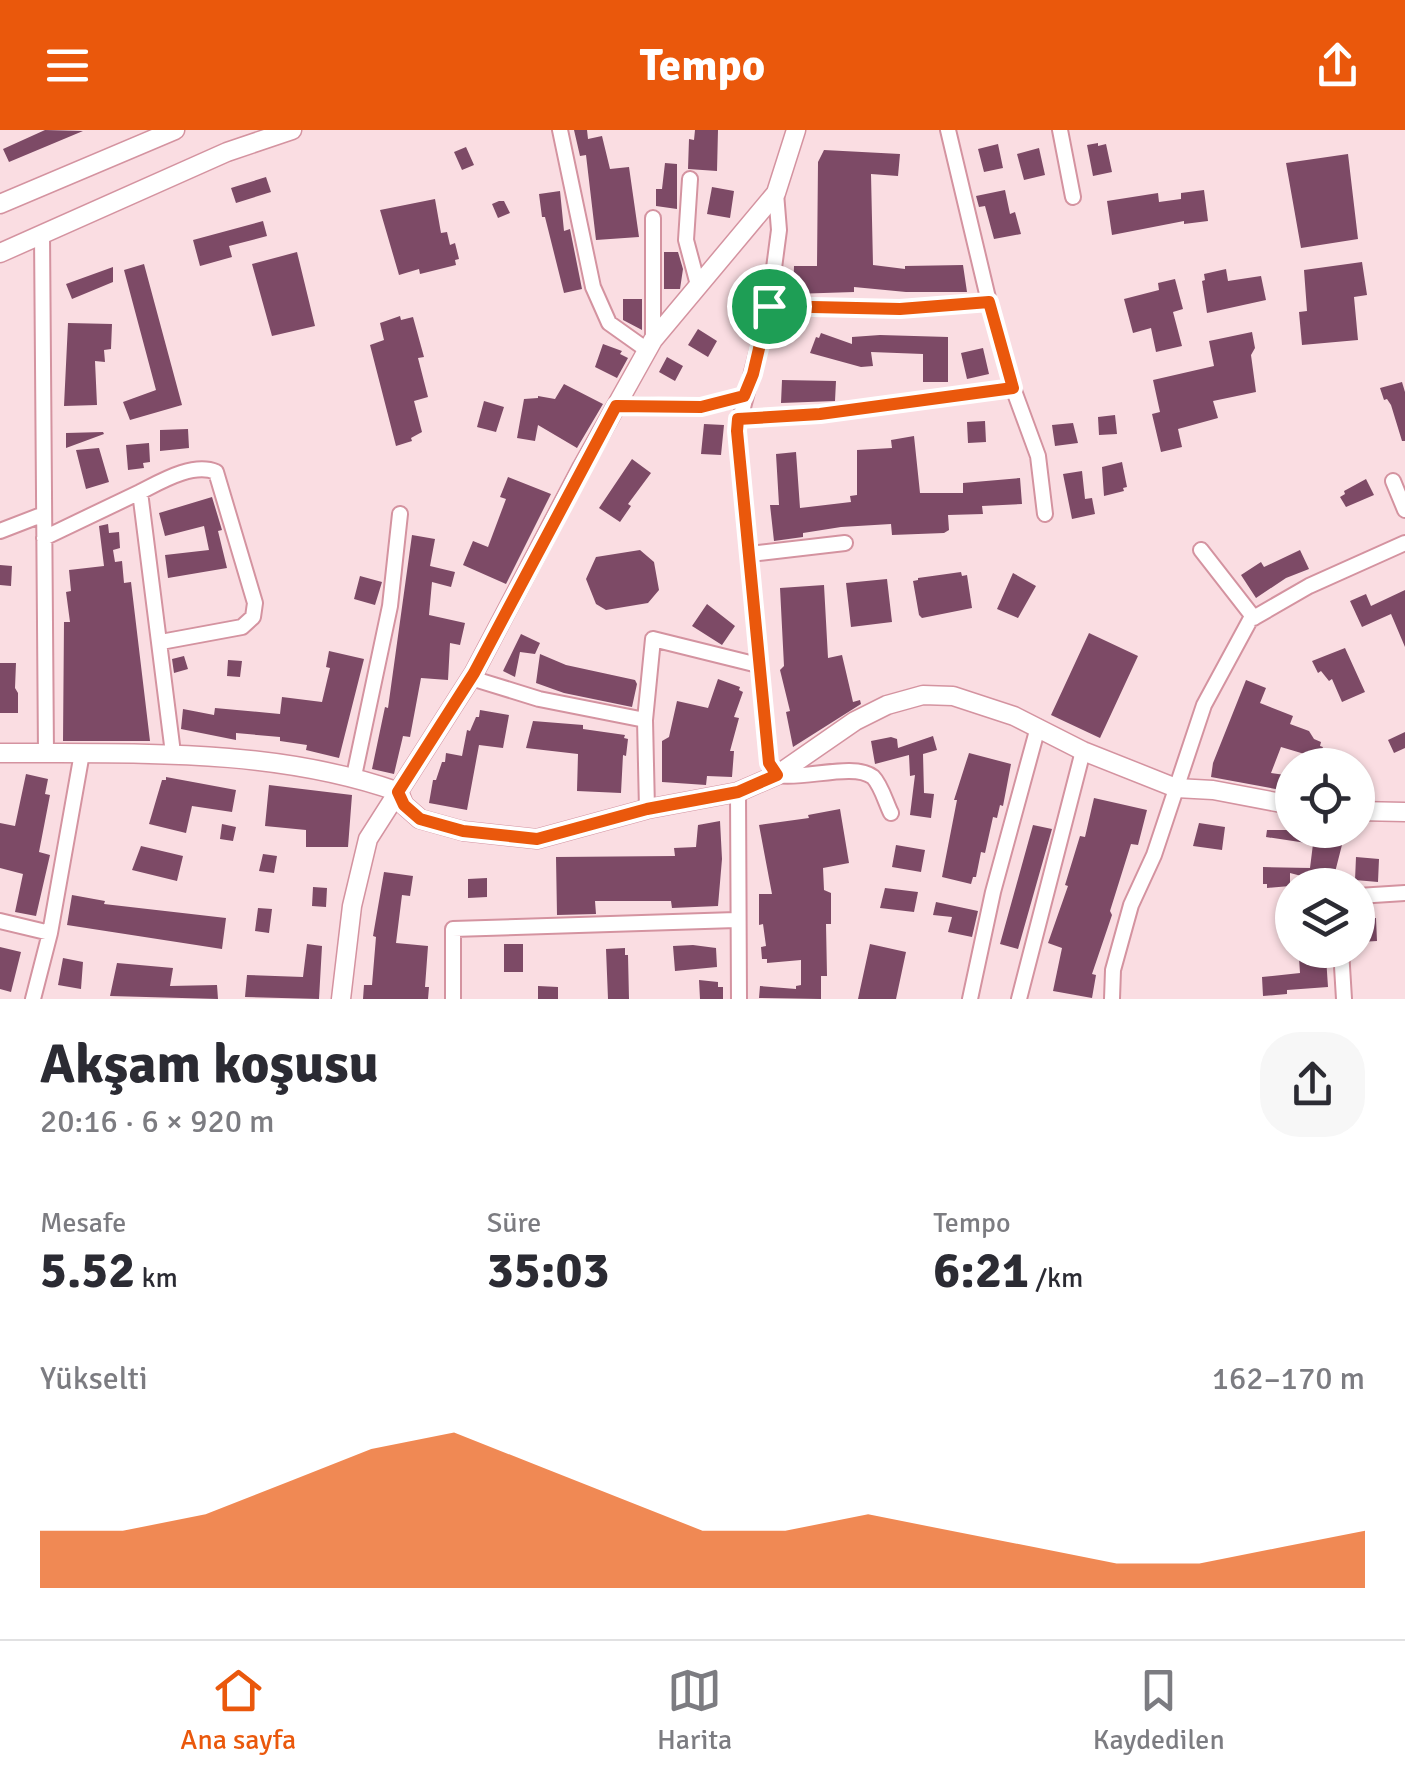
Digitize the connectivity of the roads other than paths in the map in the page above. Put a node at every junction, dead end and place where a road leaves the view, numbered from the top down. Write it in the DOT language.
graph roads {
  1 [pos="175,130"];
  2 [pos="292,130"];
  3 [pos="560,130"];
  4 [pos="796,130"];
  5 [pos="948,130"];
  6 [pos="1060,130"];
  7 [pos="690,179"];
  8 [pos="776,193"];
  9 [pos="1074,197"];
  10 [pos="0,204"];
  11 [pos="654,218"];
  12 [pos="42,234"];
  13 [pos="0,254"];
  14 [pos="698,286"];
  15 [pos="989,302"];
  16 [pos="769,306"];
  17 [pos="650,345"];
  18 [pos="1013,388"];
  19 [pos="744,396"];
  20 [pos="616,406"];
  21 [pos="738,419"];
  22 [pos="1394,481"];
  23 [pos="140,492"];
  24 [pos="1404,506"];
  25 [pos="44,514"];
  26 [pos="400,514"];
  27 [pos="1045,514"];
  28 [pos="0,532"];
  29 [pos="44,538"];
  30 [pos="845,543"];
  31 [pos="1405,543"];
  32 [pos="1200,550"];
  33 [pos="750,554"];
  34 [pos="1254,618"];
  35 [pos="161,642"];
  36 [pos="758,665"];
  37 [pos="471,678"];
  38 [pos="645,720"];
  39 [pos="1038,727"];
  40 [pos="1083,751"];
  41 [pos="0,753"];
  42 [pos="82,753"];
  43 [pos="172,753"];
  44 [pos="46,754"];
  45 [pos="777,775"];
  46 [pos="354,776"];
  47 [pos="1176,788"];
  48 [pos="398,792"];
  49 [pos="738,792"];
  50 [pos="1275,802"];
  51 [pos="647,809"];
  52 [pos="1375,812"];
  53 [pos="1405,813"];
  54 [pos="891,814"];
  55 [pos="1405,893"];
  56 [pos="1375,895"];
  57 [pos="736,920"];
  58 [pos="0,921"];
  59 [pos="50,933"];
  60 [pos="1342,968"];
  61 [pos="33,999"];
  62 [pos="341,999"];
  63 [pos="454,999"];
  64 [pos="739,999"];
  65 [pos="970,999"];
  66 [pos="1019,999"];
  67 [pos="1112,999"];
  68 [pos="1344,999"];
  1 -- 10 [label="main road"];
  2 -- 12 [label="main road"];
  3 -- 17 [label="street"];
  4 -- 8 [label="main road"];
  5 -- 15 [label="street"];
  6 -- 9 [label="street"];
  7 -- 14 [label="street"];
  8 -- 14 [label="main road"];
  8 -- 16 [label="street"];
  11 -- 17 [label="street"];
  12 -- 13 [label="main road"];
  12 -- 25 [label="street"];
  14 -- 17 [label="main road"];
  15 -- 16 [label="street"];
  15 -- 18 [label="street"];
  16 -- 19 [label="street"];
  17 -- 20 [label="main road"];
  18 -- 21 [label="street"];
  18 -- 27 [label="street"];
  19 -- 20 [label="street"];
  19 -- 21 [label="street"];
  20 -- 37 [label="main road"];
  21 -- 33 [label="street"];
  22 -- 24 [label="street"];
  23 -- 29 [label="street"];
  23 -- 35 [label="street"];
  23 -- 35 [label="street"];
  25 -- 28 [label="street"];
  25 -- 29 [label="street"];
  26 -- 46 [label="street"];
  29 -- 44 [label="street"];
  30 -- 33 [label="street"];
  31 -- 34 [label="street"];
  32 -- 34 [label="street"];
  33 -- 36 [label="street"];
  34 -- 47 [label="street"];
  35 -- 43 [label="street"];
  36 -- 38 [label="street"];
  36 -- 45 [label="street"];
  37 -- 38 [label="street"];
  37 -- 48 [label="main road"];
  38 -- 51 [label="street"];
  39 -- 40 [label="main road"];
  39 -- 45 [label="main road"];
  39 -- 65 [label="street"];
  40 -- 47 [label="main road"];
  40 -- 66 [label="street"];
  41 -- 44 [label="main road"];
  42 -- 43 [label="main road"];
  42 -- 44 [label="main road"];
  42 -- 59 [label="street"];
  43 -- 46 [label="main road"];
  45 -- 49 [label="main road"];
  45 -- 54 [label="street"];
  46 -- 48 [label="main road"];
  47 -- 50 [label="main road"];
  47 -- 67 [label="street"];
  48 -- 51 [label="main road"];
  48 -- 62 [label="main road"];
  49 -- 51 [label="main road"];
  49 -- 57 [label="street"];
  52 -- 53 [label="main road"];
  55 -- 56 [label="street"];
  57 -- 63 [label="street"];
  57 -- 64 [label="street"];
  58 -- 59 [label="street"];
  59 -- 61 [label="street"];
  60 -- 68 [label="street"];
}
